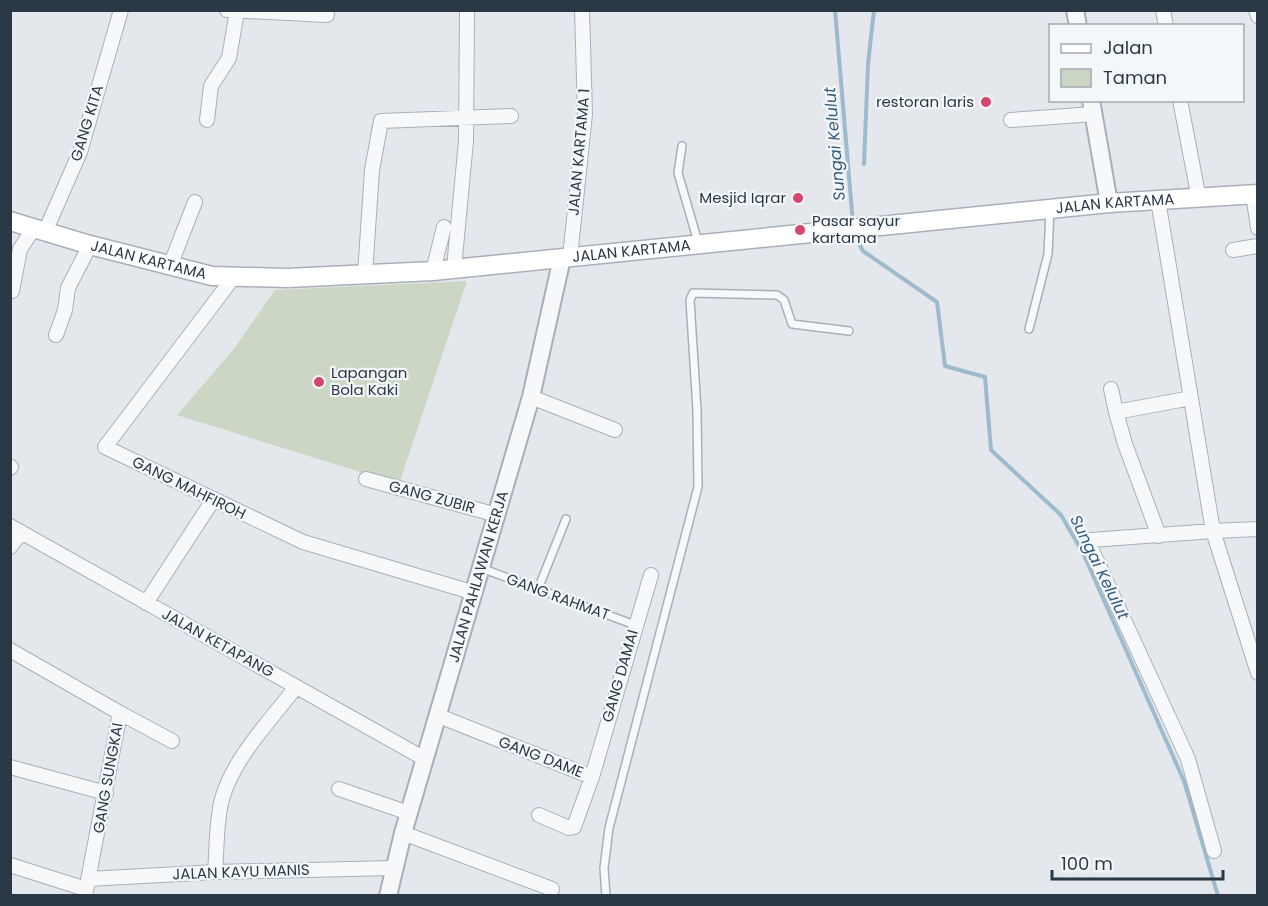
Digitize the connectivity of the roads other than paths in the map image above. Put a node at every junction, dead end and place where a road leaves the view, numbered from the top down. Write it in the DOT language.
graph roads {
  1 [pos="121,10"];
  2 [pos="467,10"];
  3 [pos="582,10"];
  4 [pos="1256,10"];
  5 [pos="232,11"];
  6 [pos="327,15"];
  7 [pos="1257,16"];
  8 [pos="1180,102"];
  9 [pos="1092,107"];
  10 [pos="511,116"];
  11 [pos="466,118"];
  12 [pos="207,120"];
  13 [pos="1011,120"];
  14 [pos="682,146"];
  15 [pos="1255,194"];
  16 [pos="1199,199"];
  17 [pos="1158,200"];
  18 [pos="195,202"];
  19 [pos="1109,203"];
  20 [pos="1050,210"];
  21 [pos="10,221"];
  22 [pos="444,227"];
  23 [pos="1257,228"];
  24 [pos="40,230"];
  25 [pos="698,245"];
  26 [pos="90,246"];
  27 [pos="1257,246"];
  28 [pos="1233,250"];
  29 [pos="566,257"];
  30 [pos="170,266"];
  31 [pos="454,268"];
  32 [pos="433,271"];
  33 [pos="365,274"];
  34 [pos="234,278"];
  35 [pos="12,291"];
  36 [pos="1029,328"];
  37 [pos="849,331"];
  38 [pos="56,335"];
  39 [pos="1111,389"];
  40 [pos="531,397"];
  41 [pos="1191,398"];
  42 [pos="1116,412"];
  43 [pos="615,430"];
  44 [pos="366,479"];
  45 [pos="213,500"];
  46 [pos="497,515"];
  47 [pos="566,519"];
  48 [pos="16,529"];
  49 [pos="1257,529"];
  50 [pos="1213,531"];
  51 [pos="1159,536"];
  52 [pos="10,547"];
  53 [pos="481,568"];
  54 [pos="651,575"];
  55 [pos="538,590"];
  56 [pos="475,593"];
  57 [pos="146,603"];
  58 [pos="634,625"];
  59 [pos="10,650"];
  60 [pos="1257,673"];
  61 [pos="296,687"];
  62 [pos="120,713"];
  63 [pos="439,716"];
  64 [pos="172,741"];
  65 [pos="425,759"];
  66 [pos="10,767"];
  67 [pos="592,777"];
  68 [pos="339,789"];
  69 [pos="106,793"];
  70 [pos="409,813"];
  71 [pos="539,815"];
  72 [pos="404,832"];
  73 [pos="1214,851"];
  74 [pos="10,865"];
  75 [pos="394,868"];
  76 [pos="215,872"];
  77 [pos="87,888"];
  78 [pos="552,889"];
  79 [pos="391,895"];
  80 [pos="606,896"];
  1 -- 24 [label="street, GANG KITA"];
  2 -- 11 [label="street"];
  3 -- 29 [label="street, JALAN KARTAMA 1"];
  4 -- 7 [label="street"];
  5 -- 6 [label="street"];
  5 -- 12 [label="street"];
  8 -- 16 [label="street"];
  9 -- 13 [label="street"];
  9 -- 19 [label="street"];
  10 -- 11 [label="street"];
  11 -- 31 [label="street"];
  11 -- 33 [label="street"];
  14 -- 25 [label="lane"];
  15 -- 16 [label="main road, JALAN KARTAMA"];
  15 -- 23 [label="street"];
  16 -- 17 [label="main road, JALAN KARTAMA"];
  17 -- 19 [label="main road, JALAN KARTAMA"];
  17 -- 41 [label="street"];
  18 -- 30 [label="street"];
  19 -- 20 [label="main road, JALAN KARTAMA"];
  20 -- 25 [label="main road, JALAN KARTAMA"];
  20 -- 36 [label="lane"];
  21 -- 24 [label="main road, JALAN KARTAMA"];
  22 -- 32 [label="street"];
  24 -- 26 [label="main road, JALAN KARTAMA"];
  24 -- 35 [label="street, GANG KITA"];
  25 -- 29 [label="main road, JALAN KARTAMA"];
  26 -- 30 [label="main road, JALAN KARTAMA"];
  26 -- 38 [label="street"];
  27 -- 28 [label="street"];
  29 -- 31 [label="main road, JALAN KARTAMA"];
  29 -- 40 [label="street, JALAN PAHLAWAN KERJA"];
  30 -- 34 [label="main road, JALAN KARTAMA"];
  31 -- 32 [label="main road, JALAN KARTAMA"];
  32 -- 33 [label="main road, JALAN KARTAMA"];
  33 -- 34 [label="main road, JALAN KARTAMA"];
  34 -- 45 [label="street, GANG MAHFIROH"];
  37 -- 80 [label="lane"];
  39 -- 42 [label="street"];
  40 -- 43 [label="street"];
  40 -- 46 [label="street, JALAN PAHLAWAN KERJA"];
  41 -- 42 [label="street"];
  41 -- 50 [label="street"];
  42 -- 51 [label="street"];
  44 -- 46 [label="street, GANG ZUBIR"];
  45 -- 56 [label="street, GANG MAHFIROH"];
  45 -- 57 [label="street"];
  46 -- 53 [label="street, JALAN PAHLAWAN KERJA"];
  47 -- 55 [label="lane"];
  48 -- 52 [label="street"];
  48 -- 57 [label="street, JALAN KETAPANG"];
  49 -- 50 [label="street"];
  50 -- 51 [label="street"];
  50 -- 60 [label="street"];
  51 -- 73 [label="street"];
  53 -- 55 [label="lane, GANG RAHMAT"];
  53 -- 56 [label="street, JALAN PAHLAWAN KERJA"];
  54 -- 58 [label="street, GANG DAMAI"];
  55 -- 58 [label="lane, GANG RAHMAT"];
  56 -- 63 [label="street, JALAN PAHLAWAN KERJA"];
  57 -- 61 [label="street, JALAN KETAPANG"];
  58 -- 67 [label="street, GANG DAMAI"];
  59 -- 62 [label="street, GANG SUNGKAI"];
  61 -- 65 [label="street, JALAN KETAPANG"];
  61 -- 76 [label="street"];
  62 -- 64 [label="street"];
  62 -- 69 [label="street, GANG SUNGKAI"];
  63 -- 65 [label="street, JALAN PAHLAWAN KERJA"];
  63 -- 67 [label="street, GANG DAME"];
  65 -- 70 [label="street, JALAN PAHLAWAN KERJA"];
  66 -- 69 [label="street"];
  67 -- 71 [label="street, GANG DAME"];
  68 -- 70 [label="street"];
  69 -- 77 [label="street, GANG SUNGKAI"];
  70 -- 72 [label="street, JALAN PAHLAWAN KERJA"];
  72 -- 75 [label="street, JALAN PAHLAWAN KERJA"];
  72 -- 78 [label="street"];
  74 -- 77 [label="street"];
  75 -- 76 [label="street, JALAN KAYU MANIS"];
  75 -- 79 [label="street, JALAN PAHLAWAN KERJA"];
  76 -- 77 [label="street, JALAN KAYU MANIS"];
}
